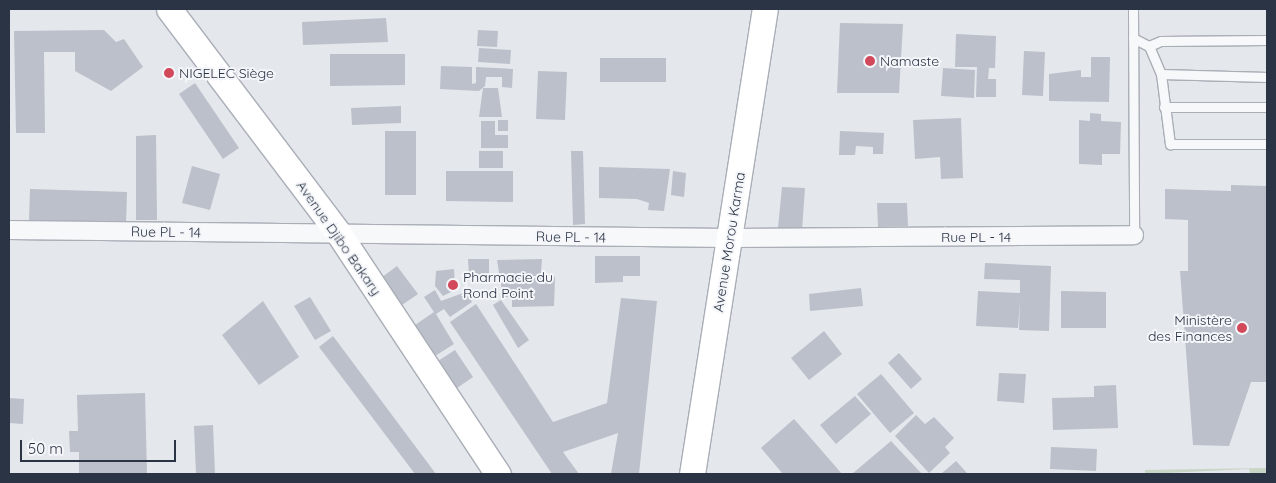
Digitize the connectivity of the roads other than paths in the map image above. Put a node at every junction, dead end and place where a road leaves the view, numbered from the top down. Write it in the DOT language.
graph roads {
  1 [pos="169,9"];
  2 [pos="765,9"];
  3 [pos="1133,9"];
  4 [pos="1133,38"];
  5 [pos="1267,40"];
  6 [pos="1149,46"];
  7 [pos="1162,74"];
  8 [pos="1267,77"];
  9 [pos="1164,107"];
  10 [pos="1267,107"];
  11 [pos="1267,144"];
  12 [pos="9,230"];
  13 [pos="339,234"];
  14 [pos="1134,235"];
  15 [pos="730,238"];
  16 [pos="498,474"];
  17 [pos="692,474"];
  1 -- 13 [label="street, Avenue Djibo Bakary"];
  2 -- 15 [label="street, Avenue Morou Karma"];
  3 -- 4 [label="lane"];
  4 -- 6 [label="lane"];
  4 -- 14 [label="lane"];
  5 -- 6 [label="lane"];
  6 -- 7 [label="lane"];
  7 -- 8 [label="lane"];
  7 -- 9 [label="lane"];
  9 -- 10 [label="lane"];
  9 -- 11 [label="lane"];
  12 -- 13 [label="street, Rue PL - 14"];
  13 -- 15 [label="street, Rue PL - 14"];
  13 -- 16 [label="street, Avenue Djibo Bakary"];
  14 -- 15 [label="street, Rue PL - 14"];
  15 -- 17 [label="street, Avenue Morou Karma"];
}
